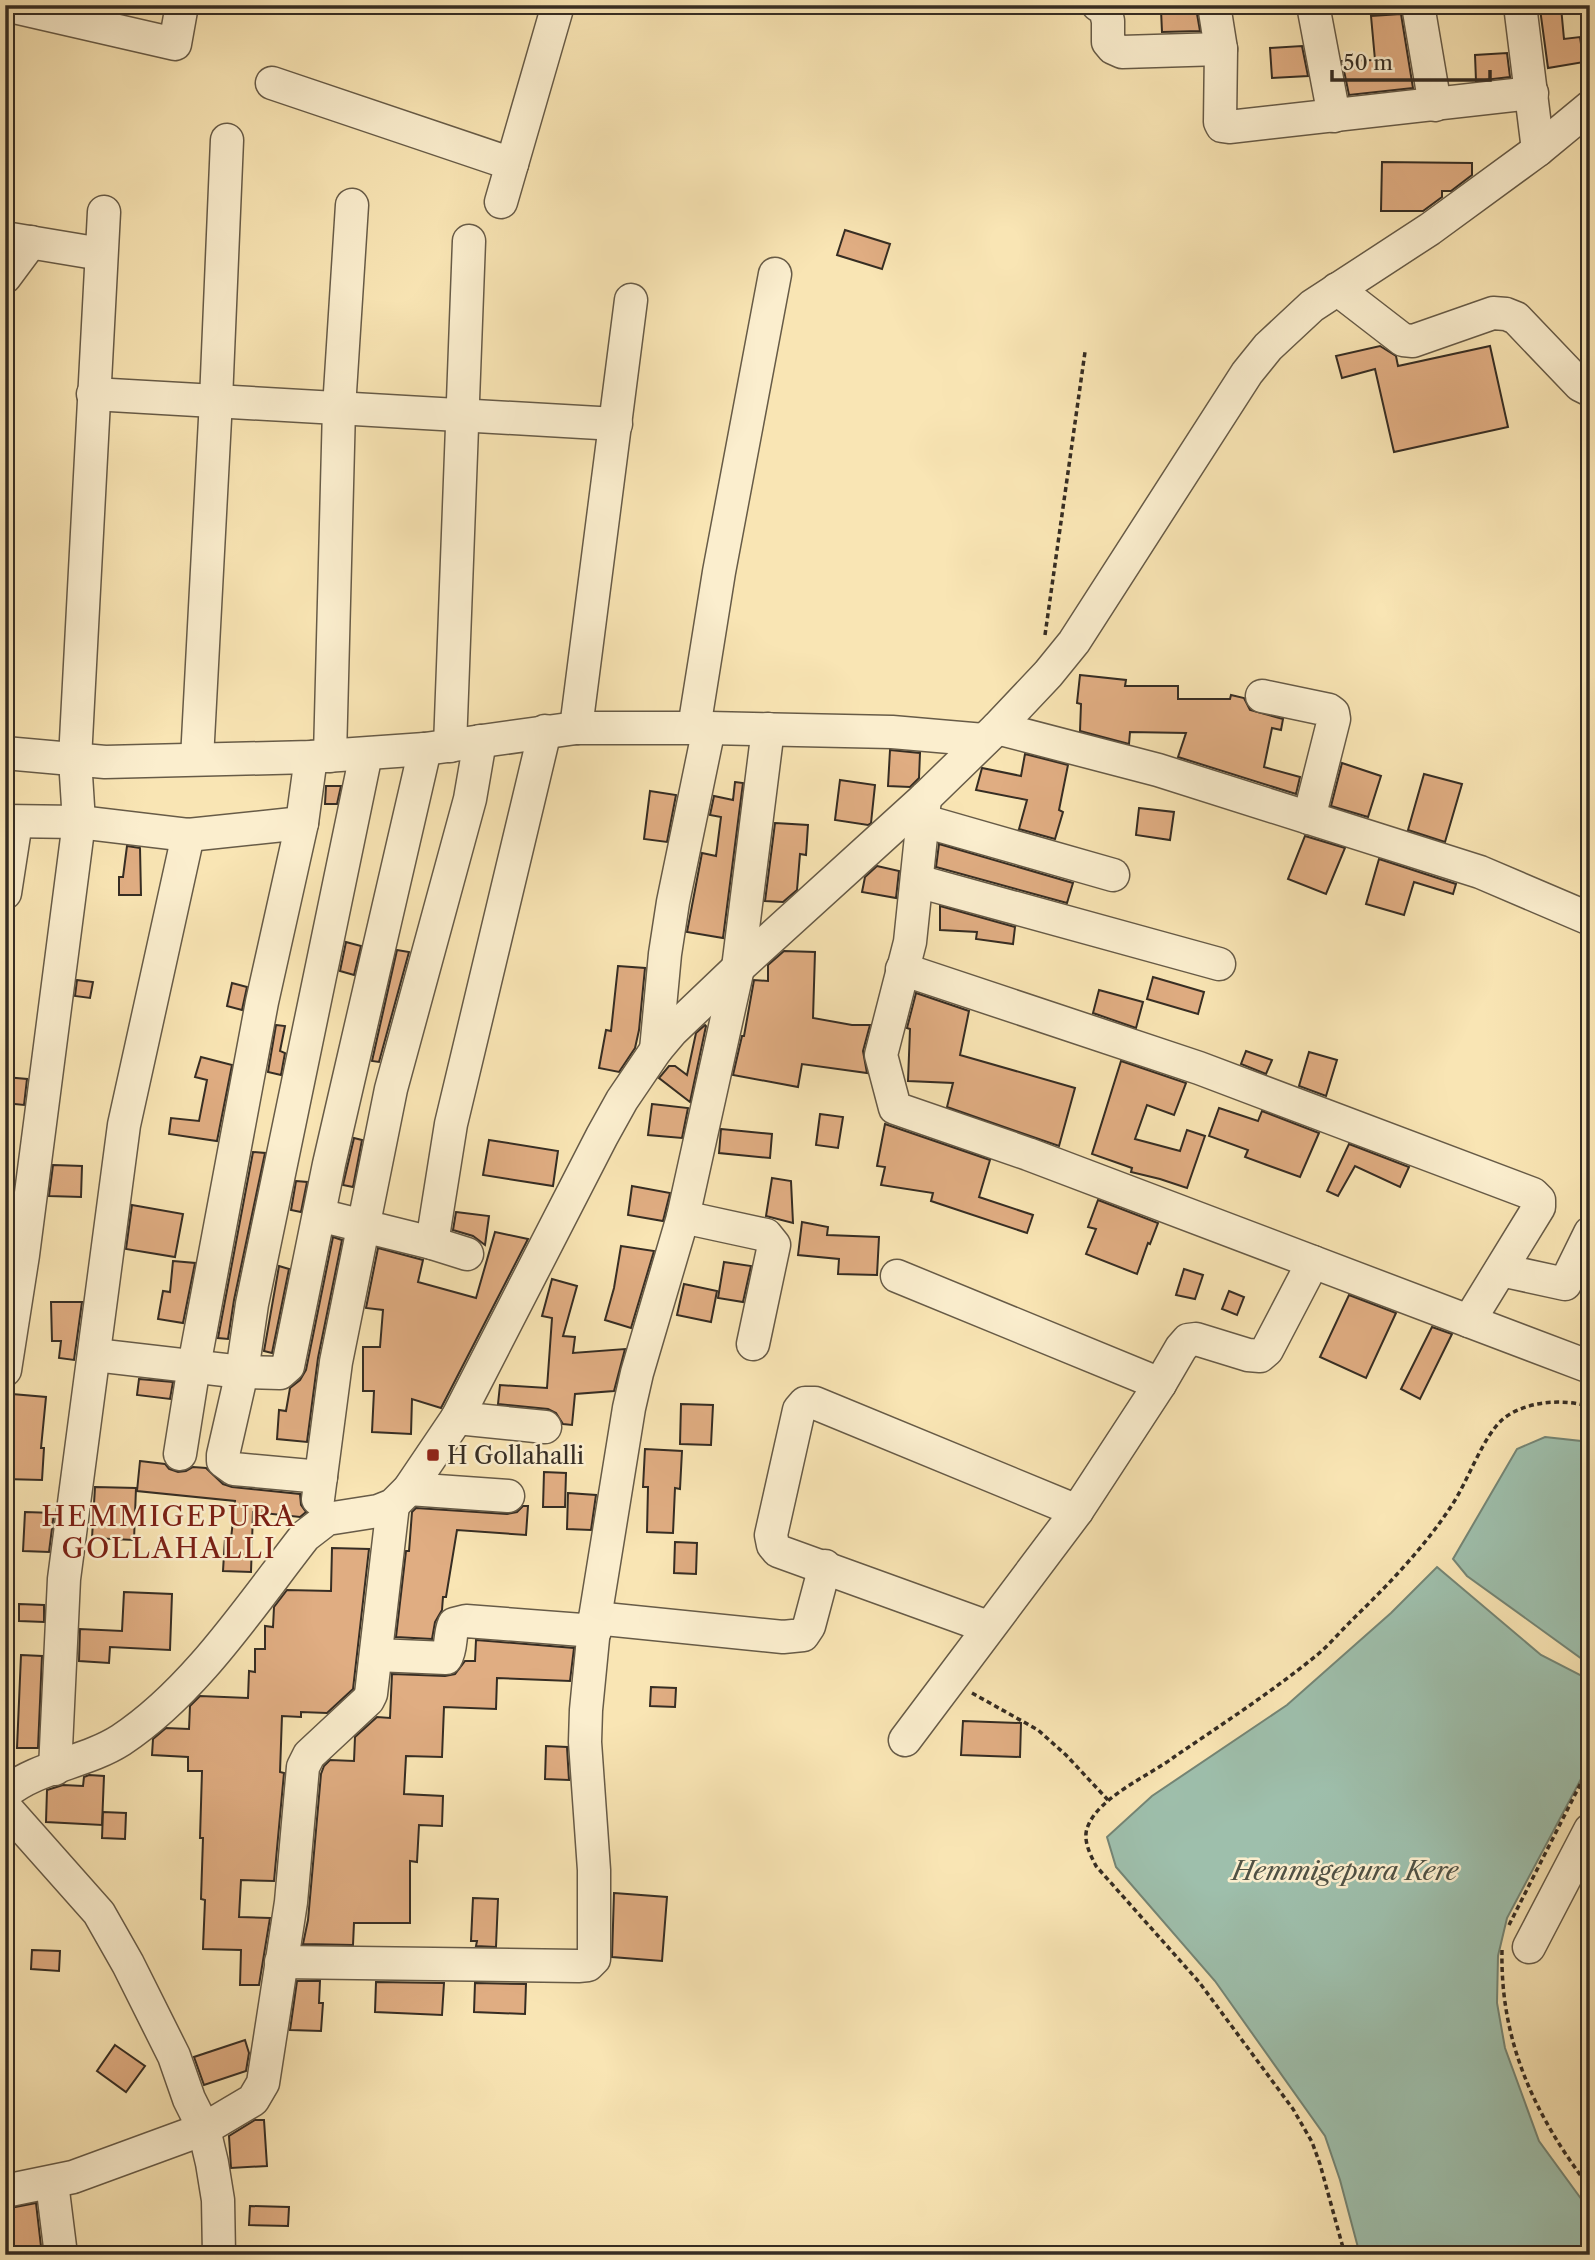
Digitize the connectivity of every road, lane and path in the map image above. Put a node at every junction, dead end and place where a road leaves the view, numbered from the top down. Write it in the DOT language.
graph roads {
  1 [pos="5,5"];
  2 [pos="182,5"];
  3 [pos="558,5"];
  4 [pos="1214,5"];
  5 [pos="1312,5"];
  6 [pos="1418,5"];
  7 [pos="1520,5"];
  8 [pos="1103,6"];
  9 [pos="49,10"];
  10 [pos="1221,49"];
  11 [pos="272,83"];
  12 [pos="1532,93"];
  13 [pos="1435,105"];
  14 [pos="1590,107"];
  15 [pos="1334,117"];
  16 [pos="227,139"];
  17 [pos="1538,150"];
  18 [pos="512,164"];
  19 [pos="501,202"];
  20 [pos="352,205"];
  21 [pos="104,212"];
  22 [pos="18,240"];
  23 [pos="469,242"];
  24 [pos="101,254"];
  25 [pos="775,274"];
  26 [pos="5,277"];
  27 [pos="1337,289"];
  28 [pos="631,300"];
  29 [pos="1085,352"];
  30 [pos="1590,390"];
  31 [pos="93,394"];
  32 [pos="216,400"];
  33 [pos="339,408"];
  34 [pos="462,415"];
  35 [pos="616,424"];
  36 [pos="1048,674"];
  37 [pos="1262,696"];
  38 [pos="702,728"];
  39 [pos="768,729"];
  40 [pos="561,730"];
  41 [pos="991,734"];
  42 [pos="452,745"];
  43 [pos="5,753"];
  44 [pos="366,754"];
  45 [pos="320,757"];
  46 [pos="75,759"];
  47 [pos="197,759"];
  48 [pos="924,810"];
  49 [pos="1309,818"];
  50 [pos="11,822"];
  51 [pos="79,822"];
  52 [pos="302,823"];
  53 [pos="188,835"];
  54 [pos="1113,876"];
  55 [pos="917,881"];
  56 [pos="5,893"];
  57 [pos="1590,919"];
  58 [pos="1219,964"];
  59 [pos="737,968"];
  60 [pos="902,969"];
  61 [pos="656,1050"];
  62 [pos="319,1215"];
  63 [pos="683,1217"];
  64 [pos="365,1228"];
  65 [pos="1590,1233"];
  66 [pos="432,1242"];
  67 [pos="312,1250"];
  68 [pos="467,1254"];
  69 [pos="14,1255"];
  70 [pos="358,1261"];
  71 [pos="1313,1262"];
  72 [pos="1501,1270"];
  73 [pos="897,1276"];
  74 [pos="1469,1321"];
  75 [pos="753,1345"];
  76 [pos="95,1355"];
  77 [pos="194,1366"];
  78 [pos="1590,1367"];
  79 [pos="5,1370"];
  80 [pos="242,1372"];
  81 [pos="1160,1384"];
  82 [pos="1590,1407"];
  83 [pos="457,1418"];
  84 [pos="545,1427"];
  85 [pos="180,1454"];
  86 [pos="320,1477"];
  87 [pos="508,1496"];
  88 [pos="401,1497"];
  89 [pos="1077,1511"];
  90 [pos="314,1528"];
  91 [pos="825,1566"];
  92 [pos="595,1625"];
  93 [pos="988,1628"];
  94 [pos="376,1655"];
  95 [pos="949,1681"];
  96 [pos="905,1740"];
  97 [pos="1590,1765"];
  98 [pos="55,1769"];
  99 [pos="5,1793"];
  100 [pos="1108,1801"];
  101 [pos="5,1807"];
  102 [pos="1590,1830"];
  103 [pos="1513,1939"];
  104 [pos="281,1962"];
  105 [pos="204,2129"];
  106 [pos="52,2183"];
  107 [pos="1590,2188"];
  108 [pos="5,2191"];
  109 [pos="61,2255"];
  110 [pos="219,2255"];
  111 [pos="1345,2255"];
  1 -- 9 [label="street"];
  2 -- 9 [label="street"];
  3 -- 18 [label="street"];
  4 -- 10 [label="street"];
  5 -- 15 [label="street"];
  6 -- 13 [label="street"];
  7 -- 12 [label="street"];
  8 -- 10 [label="street"];
  10 -- 15 [label="street"];
  11 -- 18 [label="street"];
  12 -- 13 [label="street"];
  12 -- 17 [label="street"];
  13 -- 15 [label="street"];
  14 -- 17 [label="street"];
  16 -- 32 [label="street"];
  17 -- 27 [label="street"];
  18 -- 19 [label="street"];
  20 -- 33 [label="street"];
  21 -- 24 [label="street"];
  22 -- 24 [label="street"];
  22 -- 26 [label="street"];
  23 -- 34 [label="street"];
  24 -- 31 [label="street"];
  25 -- 38 [label="street"];
  27 -- 30 [label="street"];
  27 -- 36 [label="street"];
  28 -- 35 [label="street"];
  29 -- 36 [label="path"];
  31 -- 32 [label="street"];
  31 -- 46 [label="street"];
  32 -- 33 [label="street"];
  32 -- 47 [label="street"];
  33 -- 34 [label="street"];
  33 -- 45 [label="street"];
  34 -- 35 [label="street"];
  34 -- 42 [label="street"];
  35 -- 40 [label="street"];
  36 -- 41 [label="street"];
  37 -- 49 [label="street"];
  38 -- 39 [label="street"];
  38 -- 40 [label="street"];
  38 -- 61 [label="street"];
  39 -- 41 [label="street"];
  39 -- 59 [label="street"];
  40 -- 42 [label="street"];
  40 -- 66 [label="street"];
  41 -- 48 [label="street"];
  41 -- 49 [label="street"];
  42 -- 44 [label="street"];
  42 -- 62 [label="street"];
  42 -- 64 [label="street"];
  43 -- 46 [label="street"];
  44 -- 45 [label="street"];
  44 -- 80 [label="street"];
  45 -- 47 [label="street"];
  45 -- 52 [label="street"];
  46 -- 47 [label="street"];
  46 -- 51 [label="street"];
  48 -- 54 [label="street"];
  48 -- 55 [label="street"];
  48 -- 59 [label="street"];
  49 -- 57 [label="street"];
  50 -- 51 [label="street"];
  50 -- 56 [label="street"];
  51 -- 53 [label="street"];
  51 -- 69 [label="street"];
  52 -- 53 [label="street"];
  52 -- 77 [label="street"];
  53 -- 76 [label="street"];
  55 -- 58 [label="street"];
  55 -- 60 [label="street"];
  59 -- 61 [label="street"];
  59 -- 63 [label="street"];
  60 -- 71 [label="street"];
  60 -- 72 [label="street"];
  61 -- 83 [label="street"];
  62 -- 64 [label="street"];
  62 -- 67 [label="street"];
  63 -- 75 [label="street"];
  63 -- 92 [label="street"];
  64 -- 66 [label="street"];
  64 -- 70 [label="street"];
  65 -- 72 [label="street"];
  66 -- 68 [label="street"];
  67 -- 70 [label="street"];
  67 -- 80 [label="street"];
  69 -- 79 [label="street"];
  70 -- 86 [label="street"];
  71 -- 74 [label="street"];
  71 -- 81 [label="street"];
  72 -- 74 [label="street"];
  73 -- 81 [label="street"];
  74 -- 78 [label="street"];
  76 -- 77 [label="street"];
  76 -- 98 [label="street"];
  77 -- 80 [label="street"];
  77 -- 85 [label="street"];
  80 -- 86 [label="street"];
  81 -- 89 [label="street"];
  82 -- 100 [label="path"];
  83 -- 84 [label="street"];
  83 -- 88 [label="street"];
  86 -- 90 [label="street"];
  87 -- 88 [label="street"];
  88 -- 90 [label="street"];
  88 -- 94 [label="street"];
  89 -- 91 [label="street"];
  89 -- 93 [label="street"];
  90 -- 98 [label="street"];
  91 -- 92 [label="street"];
  91 -- 93 [label="street"];
  92 -- 94 [label="street"];
  92 -- 104 [label="street"];
  93 -- 95 [label="street"];
  94 -- 104 [label="street"];
  95 -- 96 [label="street"];
  95 -- 100 [label="path"];
  97 -- 103 [label="path"];
  98 -- 99 [label="street"];
  100 -- 111 [label="path"];
  101 -- 105 [label="street"];
  102 -- 103 [label="street"];
  103 -- 107 [label="path"];
  104 -- 105 [label="street"];
  105 -- 106 [label="street"];
  105 -- 110 [label="street"];
  106 -- 108 [label="street"];
  106 -- 109 [label="street"];
}
